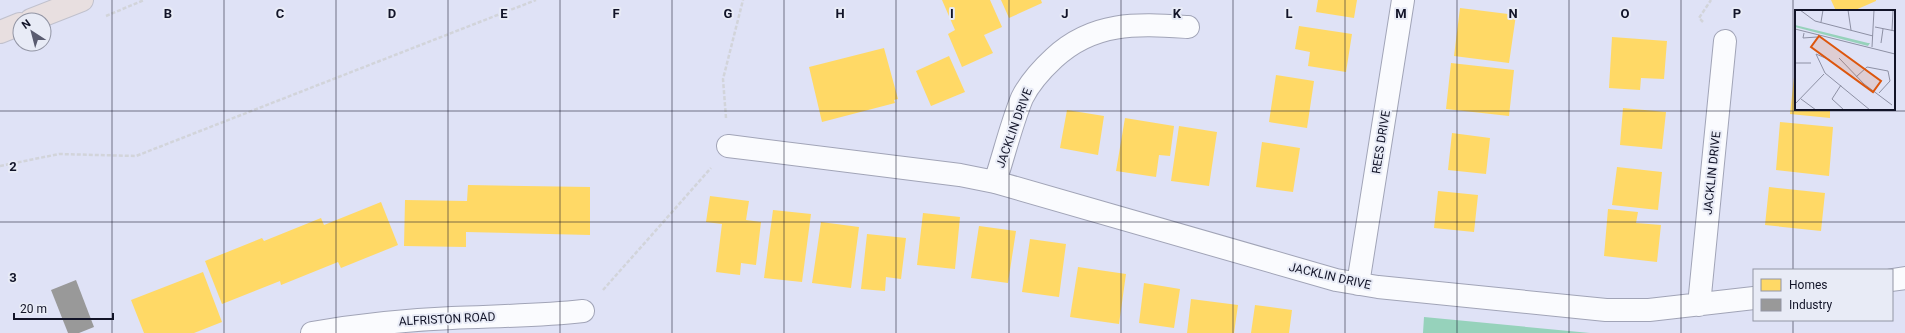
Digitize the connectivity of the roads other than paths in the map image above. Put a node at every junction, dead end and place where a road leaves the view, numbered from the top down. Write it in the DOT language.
graph roads {
  1 [pos="82,0"];
  2 [pos="1403,0"];
  3 [pos="51,12"];
  4 [pos="12,27"];
  5 [pos="1188,27"];
  6 [pos="0,32"];
  7 [pos="1725,40"];
  8 [pos="728,146"];
  9 [pos="995,182"];
  10 [pos="1905,278"];
  11 [pos="1893,280"];
  12 [pos="1358,284"];
  13 [pos="1753,298"];
  14 [pos="1699,305"];
  15 [pos="583,311"];
  16 [pos="312,333"];
  1 -- 3 [label="highway"];
  2 -- 12 [label="street, REES DRIVE"];
  4 -- 6 [label="highway"];
  5 -- 9 [label="street, JACKLIN DRIVE"];
  7 -- 14 [label="street, JACKLIN DRIVE"];
  8 -- 9 [label="street, JACKLIN DRIVE"];
  9 -- 12 [label="street, JACKLIN DRIVE"];
  10 -- 11 [label="street"];
  12 -- 14 [label="street, JACKLIN DRIVE"];
  13 -- 14 [label="street, JACKLIN DRIVE"];
  15 -- 16 [label="street, ALFRISTON ROAD"];
}
